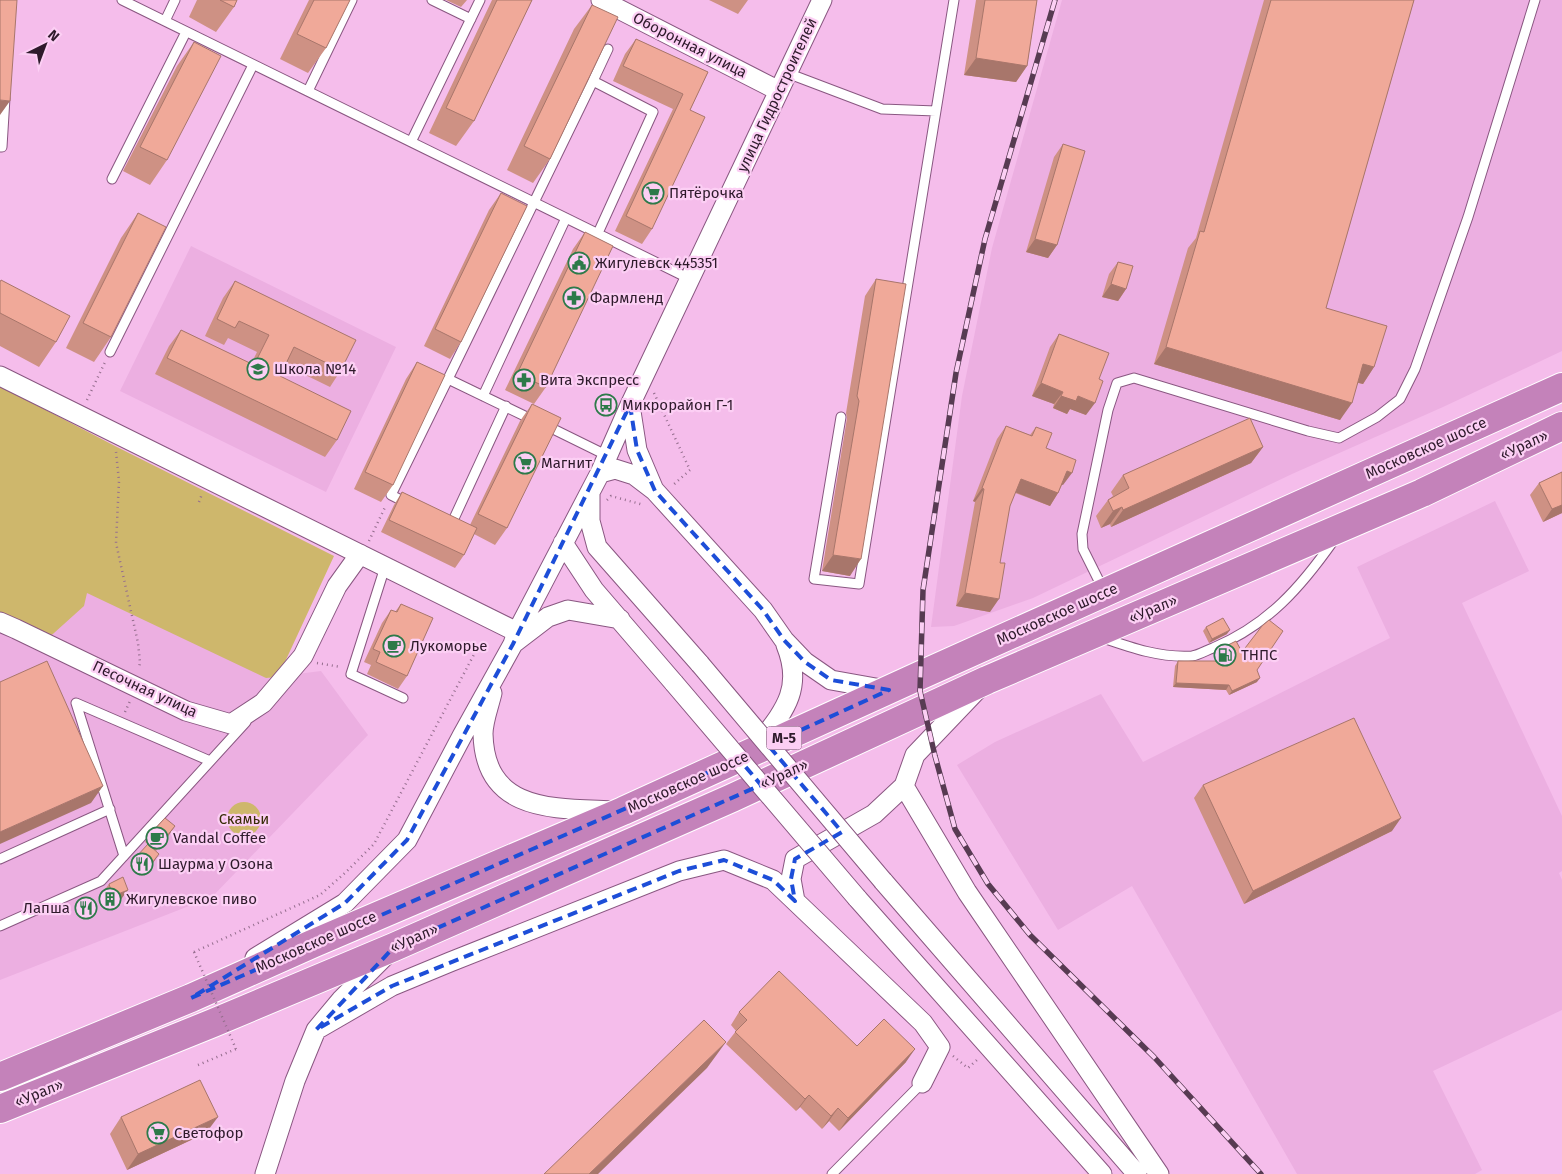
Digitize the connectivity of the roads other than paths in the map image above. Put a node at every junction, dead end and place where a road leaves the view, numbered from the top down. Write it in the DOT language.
graph roads {
  1 [pos="123,0"];
  2 [pos="175,0"];
  3 [pos="352,0"];
  4 [pos="432,0"];
  5 [pos="480,0"];
  6 [pos="601,0"];
  7 [pos="822,0"];
  8 [pos="954,0"];
  9 [pos="1535,0"];
  10 [pos="620,4"];
  11 [pos="471,19"];
  12 [pos="165,21"];
  13 [pos="186,32"];
  14 [pos="608,49"];
  15 [pos="254,65"];
  16 [pos="787,74"];
  17 [pos="593,81"];
  18 [pos="5,88"];
  19 [pos="308,91"];
  20 [pos="779,91"];
  21 [pos="936,111"];
  22 [pos="411,142"];
  23 [pos="0,147"];
  24 [pos="112,179"];
  25 [pos="533,202"];
  26 [pos="566,218"];
  27 [pos="598,234"];
  28 [pos="690,279"];
  29 [pos="110,352"];
  30 [pos="0,376"];
  31 [pos="448,379"];
  32 [pos="1562,387"];
  33 [pos="483,396"];
  34 [pos="630,405"];
  35 [pos="506,406"];
  36 [pos="841,417"];
  37 [pos="1562,426"];
  38 [pos="608,456"];
  39 [pos="595,480"];
  40 [pos="659,495"];
  41 [pos="416,507"];
  42 [pos="442,520"];
  43 [pos="1343,527"];
  44 [pos="563,543"];
  45 [pos="361,555"];
  46 [pos="386,567"];
  47 [pos="1104,593"];
  48 [pos="620,619"];
  49 [pos="0,622"];
  50 [pos="1093,635"];
  51 [pos="515,638"];
  52 [pos="784,640"];
  53 [pos="497,671"];
  54 [pos="987,680"];
  55 [pos="889,690"];
  56 [pos="403,698"];
  57 [pos="263,703"];
  58 [pos="750,754"];
  59 [pos="210,761"];
  60 [pos="904,786"];
  61 [pos="110,809"];
  62 [pos="623,811"];
  63 [pos="124,856"];
  64 [pos="0,859"];
  65 [pos="795,900"];
  66 [pos="0,926"];
  67 [pos="394,947"];
  68 [pos="191,998"];
  69 [pos="316,1030"];
  70 [pos="0,1077"];
  71 [pos="922,1083"];
  72 [pos="0,1109"];
  73 [pos="265,1174"];
  74 [pos="832,1174"];
  75 [pos="1102,1174"];
  76 [pos="1137,1174"];
  77 [pos="1159,1174"];
  1 -- 12 [label="lane"];
  2 -- 12 [label="lane"];
  3 -- 19 [label="lane"];
  4 -- 11 [label="lane"];
  5 -- 11 [label="lane"];
  6 -- 10 [label="street, Оборонная улица"];
  7 -- 16 [label="street, улица Гидростроителей"];
  8 -- 21 [label="lane"];
  9 -- 47 [label="lane"];
  10 -- 20 [label="street, Оборонная улица"];
  11 -- 22 [label="lane"];
  12 -- 13 [label="lane"];
  13 -- 15 [label="lane"];
  13 -- 24 [label="lane"];
  14 -- 17 [label="lane"];
  15 -- 19 [label="lane"];
  15 -- 29 [label="lane"];
  16 -- 20 [label="street, улица Гидростроителей"];
  16 -- 21 [label="lane"];
  17 -- 25 [label="lane"];
  17 -- 27 [label="lane"];
  18 -- 23 [label="lane"];
  19 -- 22 [label="lane"];
  20 -- 28 [label="street, улица Гидростроителей"];
  21 -- 36 [label="lane"];
  22 -- 25 [label="lane"];
  25 -- 26 [label="lane"];
  25 -- 31 [label="lane"];
  26 -- 27 [label="lane"];
  26 -- 33 [label="lane"];
  27 -- 28 [label="lane"];
  28 -- 34 [label="street, улица Гидростроителей"];
  30 -- 45 [label="street"];
  31 -- 33 [label="lane"];
  31 -- 41 [label="lane"];
  32 -- 47 [label="highway, Московское шоссе / М-5"];
  33 -- 35 [label="lane"];
  34 -- 38 [label="street, улица Гидростроителей"];
  34 -- 40 [label="street"];
  35 -- 38 [label="lane"];
  35 -- 42 [label="lane"];
  37 -- 43 [label="highway, «Урал» / М-5"];
  38 -- 39 [label="street, улица Гидростроителей"];
  39 -- 40 [label="street"];
  39 -- 44 [label="street, улица Гидростроителей"];
  39 -- 76 [label="street, bridge"];
  40 -- 52 [label="street"];
  43 -- 50 [label="highway, «Урал» / М-5"];
  43 -- 50 [label="lane"];
  44 -- 48 [label="street"];
  44 -- 51 [label="street, улица Гидростроителей"];
  45 -- 46 [label="street"];
  45 -- 57 [label="street, Песочная улица"];
  46 -- 51 [label="street"];
  46 -- 56 [label="lane"];
  47 -- 55 [label="highway, Московское шоссе / М-5"];
  48 -- 51 [label="street"];
  48 -- 75 [label="street, bridge"];
  49 -- 57 [label="street, Песочная улица"];
  50 -- 54 [label="highway, «Урал» / М-5"];
  51 -- 53 [label="street, улица Гидростроителей"];
  52 -- 55 [label="street"];
  52 -- 58 [label="street"];
  53 -- 62 [label="street"];
  53 -- 68 [label="street, улица Гидростроителей"];
  54 -- 60 [label="street"];
  54 -- 67 [label="highway, «Урал» / М-5"];
  55 -- 58 [label="highway, Московское шоссе / М-5"];
  57 -- 59 [label="lane"];
  58 -- 62 [label="highway, Московское шоссе / М-5"];
  59 -- 61 [label="lane"];
  59 -- 63 [label="lane"];
  60 -- 65 [label="street"];
  60 -- 77 [label="street"];
  61 -- 63 [label="lane"];
  61 -- 64 [label="lane"];
  62 -- 68 [label="highway, Московское шоссе / М-5"];
  63 -- 66 [label="lane"];
  65 -- 69 [label="street"];
  65 -- 71 [label="street"];
  67 -- 69 [label="street"];
  67 -- 72 [label="highway, «Урал» / М-5"];
  68 -- 70 [label="highway, Московское шоссе / М-5"];
  69 -- 73 [label="street"];
  71 -- 74 [label="lane"];
}
